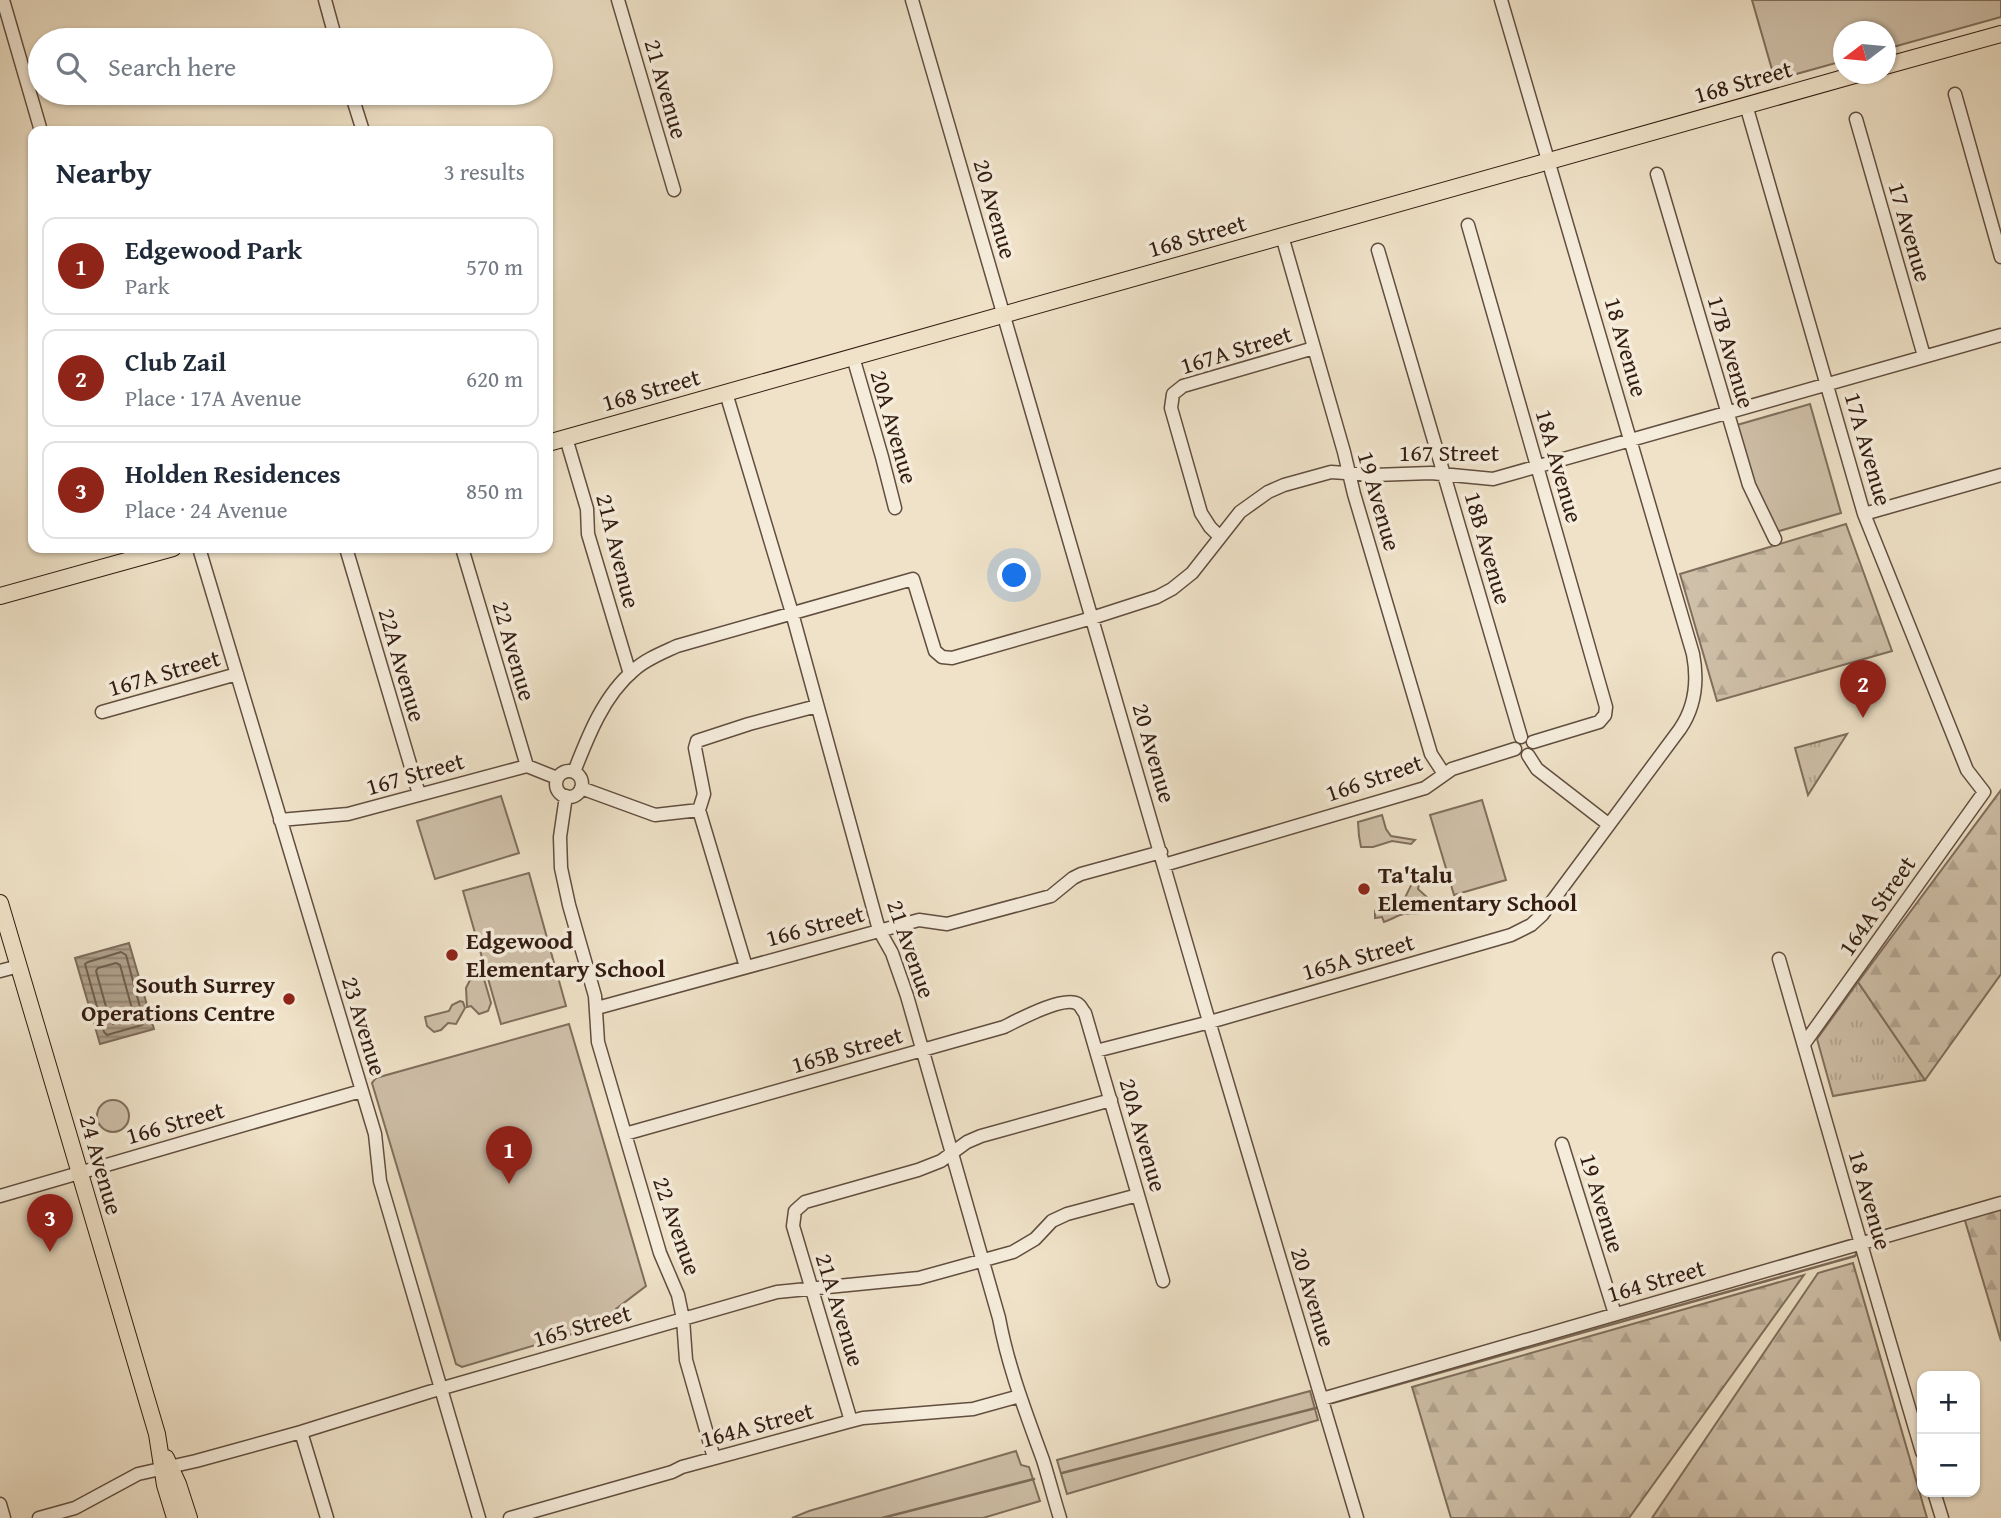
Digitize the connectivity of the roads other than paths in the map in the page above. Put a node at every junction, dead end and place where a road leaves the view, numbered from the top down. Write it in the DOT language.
graph roads {
  1 [pos="4,0"];
  2 [pos="325,0"];
  3 [pos="618,0"];
  4 [pos="912,0"];
  5 [pos="1501,0"];
  6 [pos="333,28"];
  7 [pos="2001,34"];
  8 [pos="1896,63"];
  9 [pos="1833,81"];
  10 [pos="28,85"];
  11 [pos="1955,94"];
  12 [pos="34,105"];
  13 [pos="355,105"];
  14 [pos="1746,105"];
  15 [pos="1856,119"];
  16 [pos="40,126"];
  17 [pos="361,126"];
  18 [pos="1549,160"];
  19 [pos="1657,174"];
  20 [pos="674,190"];
  21 [pos="1468,225"];
  22 [pos="1282,236"];
  23 [pos="1378,250"];
  24 [pos="2001,257"];
  25 [pos="1004,315"];
  26 [pos="2001,335"];
  27 [pos="1314,348"];
  28 [pos="1924,356"];
  29 [pos="853,357"];
  30 [pos="1827,384"];
  31 [pos="726,393"];
  32 [pos="1727,412"];
  33 [pos="566,438"];
  34 [pos="1631,440"];
  35 [pos="553,442"];
  36 [pos="1538,467"];
  37 [pos="1349,472"];
  38 [pos="1443,474"];
  39 [pos="2001,475"];
  40 [pos="895,508"];
  41 [pos="1864,514"];
  42 [pos="1220,537"];
  43 [pos="1775,539"];
  44 [pos="155,553"];
  45 [pos="201,553"];
  46 [pos="347,553"];
  47 [pos="463,553"];
  48 [pos="0,596"];
  49 [pos="792,613"];
  50 [pos="1092,618"];
  51 [pos="237,674"];
  52 [pos="630,674"];
  53 [pos="817,706"];
  54 [pos="1691,709"];
  55 [pos="102,712"];
  56 [pos="1603,718"];
  57 [pos="1523,743"];
  58 [pos="527,766"];
  59 [pos="574,772"];
  60 [pos="1444,774"];
  61 [pos="557,778"];
  62 [pos="581,788"];
  63 [pos="1984,792"];
  64 [pos="419,794"];
  65 [pos="566,796"];
  66 [pos="699,810"];
  67 [pos="280,820"];
  68 [pos="1608,824"];
  69 [pos="1162,858"];
  70 [pos="0,903"];
  71 [pos="879,930"];
  72 [pos="1779,959"];
  73 [pos="19,966"];
  74 [pos="746,967"];
  75 [pos="0,971"];
  76 [pos="1078,1004"];
  77 [pos="597,1008"];
  78 [pos="1210,1022"];
  79 [pos="1804,1044"];
  80 [pos="922,1051"];
  81 [pos="1096,1051"];
  82 [pos="361,1091"];
  83 [pos="1111,1100"];
  84 [pos="625,1134"];
  85 [pos="1562,1144"];
  86 [pos="952,1153"];
  87 [pos="80,1172"];
  88 [pos="1138,1195"];
  89 [pos="0,1196"];
  90 [pos="2001,1203"];
  91 [pos="1861,1244"];
  92 [pos="982,1261"];
  93 [pos="1163,1281"];
  94 [pos="811,1289"];
  95 [pos="1615,1314"];
  96 [pos="683,1319"];
  97 [pos="442,1389"];
  98 [pos="1020,1396"];
  99 [pos="1322,1399"];
  100 [pos="851,1421"];
  101 [pos="301,1432"];
  102 [pos="1917,1435"];
  103 [pos="714,1458"];
  104 [pos="166,1467"];
  105 [pos="1936,1497"];
  106 [pos="0,1504"];
  107 [pos="4,1518"];
  108 [pos="39,1518"];
  109 [pos="175,1518"];
  110 [pos="189,1518"];
  111 [pos="327,1518"];
  112 [pos="479,1518"];
  113 [pos="510,1518"];
  114 [pos="1059,1518"];
  115 [pos="1357,1518"];
  116 [pos="1942,1518"];
  1 -- 10 [label="street"];
  2 -- 6 [label="street"];
  3 -- 20 [label="street, 21 Avenue"];
  4 -- 25 [label="street, 20 Avenue"];
  5 -- 18 [label="street, 18 Avenue"];
  7 -- 8 [label="main road"];
  9 -- 14 [label="main road, 168 Street"];
  11 -- 24 [label="street"];
  12 -- 16 [label="street"];
  13 -- 17 [label="street"];
  14 -- 18 [label="main road, 168 Street"];
  14 -- 30 [label="street, 17A Avenue"];
  15 -- 28 [label="street, 17 Avenue"];
  18 -- 22 [label="main road, 168 Street"];
  18 -- 34 [label="street, 18 Avenue"];
  19 -- 32 [label="street, 17B Avenue"];
  21 -- 36 [label="street, 18A Avenue"];
  22 -- 25 [label="main road, 168 Street"];
  22 -- 27 [label="street, 19 Avenue"];
  23 -- 38 [label="street, 18B Avenue"];
  25 -- 29 [label="main road, 168 Street"];
  25 -- 50 [label="street, 20 Avenue"];
  26 -- 28 [label="street, 167 Street"];
  27 -- 37 [label="street, 19 Avenue"];
  27 -- 42 [label="street, 167A Street"];
  28 -- 30 [label="street, 167 Street"];
  29 -- 31 [label="main road, 168 Street"];
  29 -- 40 [label="street, 20A Avenue"];
  30 -- 32 [label="street, 167 Street"];
  30 -- 41 [label="street, 17A Avenue"];
  31 -- 33 [label="main road, 168 Street"];
  31 -- 49 [label="street, 21 Avenue"];
  32 -- 34 [label="street, 167 Street"];
  32 -- 43 [label="street, 17B Avenue"];
  33 -- 35 [label="main road, 168 Street"];
  33 -- 52 [label="street, 21A Avenue"];
  34 -- 36 [label="street, 167 Street"];
  34 -- 54 [label="street, 18 Avenue"];
  36 -- 38 [label="street, 167 Street"];
  36 -- 56 [label="street, 18A Avenue"];
  37 -- 38 [label="street, 167 Street"];
  37 -- 42 [label="street, 167 Street"];
  37 -- 60 [label="street, 19 Avenue"];
  38 -- 57 [label="street, 18B Avenue"];
  39 -- 41 [label="street"];
  41 -- 63 [label="street, 17A Avenue"];
  42 -- 50 [label="street, 167 Street"];
  44 -- 48 [label="main road"];
  45 -- 51 [label="street, 23 Avenue"];
  46 -- 64 [label="street, 22A Avenue"];
  47 -- 58 [label="street, 22 Avenue"];
  49 -- 50 [label="street, 167 Street"];
  49 -- 52 [label="street"];
  49 -- 53 [label="street, 21 Avenue"];
  50 -- 69 [label="street, 20 Avenue"];
  51 -- 55 [label="street, 167A Street"];
  51 -- 67 [label="street, 23 Avenue"];
  52 -- 59 [label="street"];
  53 -- 66 [label="street"];
  53 -- 71 [label="street, 21 Avenue"];
  54 -- 68 [label="street, 165A Street"];
  56 -- 57 [label="street, 166 Street"];
  57 -- 60 [label="street, 166 Street"];
  57 -- 68 [label="street"];
  58 -- 61 [label="street"];
  58 -- 64 [label="street, 167 Street"];
  59 -- 61 [label="street"];
  59 -- 62 [label="street"];
  60 -- 69 [label="street, 166 Street"];
  61 -- 65 [label="street"];
  62 -- 65 [label="street"];
  62 -- 66 [label="street"];
  63 -- 79 [label="street, 164A Street"];
  64 -- 67 [label="street, 167 Street"];
  65 -- 77 [label="street, 22 Avenue"];
  66 -- 74 [label="street"];
  67 -- 82 [label="street, 23 Avenue"];
  68 -- 78 [label="street, 165A Street"];
  69 -- 71 [label="street, 166 Street"];
  69 -- 78 [label="street, 20 Avenue"];
  70 -- 73 [label="main road, 24 Avenue"];
  71 -- 74 [label="street, 166 Street"];
  71 -- 80 [label="street, 21 Avenue"];
  72 -- 79 [label="street, 18 Avenue"];
  73 -- 75 [label="street"];
  73 -- 87 [label="main road, 24 Avenue"];
  74 -- 77 [label="street, 166 Street"];
  76 -- 80 [label="street, 165B Street"];
  76 -- 81 [label="street, 20A Avenue"];
  77 -- 84 [label="street, 22 Avenue"];
  78 -- 81 [label="street, 165A Street"];
  78 -- 99 [label="street, 20 Avenue"];
  79 -- 91 [label="street, 18 Avenue"];
  80 -- 84 [label="street, 165B Street"];
  80 -- 86 [label="street, 21 Avenue"];
  81 -- 83 [label="street, 20A Avenue"];
  82 -- 87 [label="street, 166 Street"];
  82 -- 97 [label="street, 23 Avenue"];
  83 -- 86 [label="street"];
  83 -- 88 [label="street, 20A Avenue"];
  84 -- 96 [label="street, 22 Avenue"];
  85 -- 95 [label="street, 19 Avenue"];
  86 -- 92 [label="street, 21 Avenue"];
  86 -- 94 [label="street, 21A Avenue"];
  87 -- 89 [label="street, 166 Street"];
  87 -- 104 [label="main road, 24 Avenue"];
  88 -- 92 [label="street, 165 Street"];
  88 -- 93 [label="street, 20A Avenue"];
  90 -- 91 [label="street, 164 Street"];
  91 -- 95 [label="street, 164 Street"];
  91 -- 102 [label="street, 18 Avenue"];
  92 -- 94 [label="street, 165 Street"];
  92 -- 98 [label="street, 21 Avenue"];
  94 -- 96 [label="street, 165 Street"];
  94 -- 100 [label="street, 21A Avenue"];
  95 -- 99 [label="street, 164 Street"];
  96 -- 97 [label="street, 165 Street"];
  96 -- 103 [label="street, 22 Avenue"];
  97 -- 101 [label="street, 165 Street"];
  97 -- 112 [label="street, 23 Avenue"];
  98 -- 100 [label="street, 164A Street"];
  98 -- 114 [label="street, 21 Avenue"];
  99 -- 115 [label="street, 20 Avenue"];
  100 -- 103 [label="street, 164A Street"];
  101 -- 104 [label="street, 165 Street"];
  101 -- 111 [label="street"];
  103 -- 113 [label="street, 164A Street"];
  104 -- 108 [label="street, 165 Street"];
  104 -- 109 [label="main road, 24 Avenue"];
  104 -- 110 [label="main road, 24 Avenue"];
  105 -- 116 [label="street"];
  106 -- 107 [label="street"];
}
